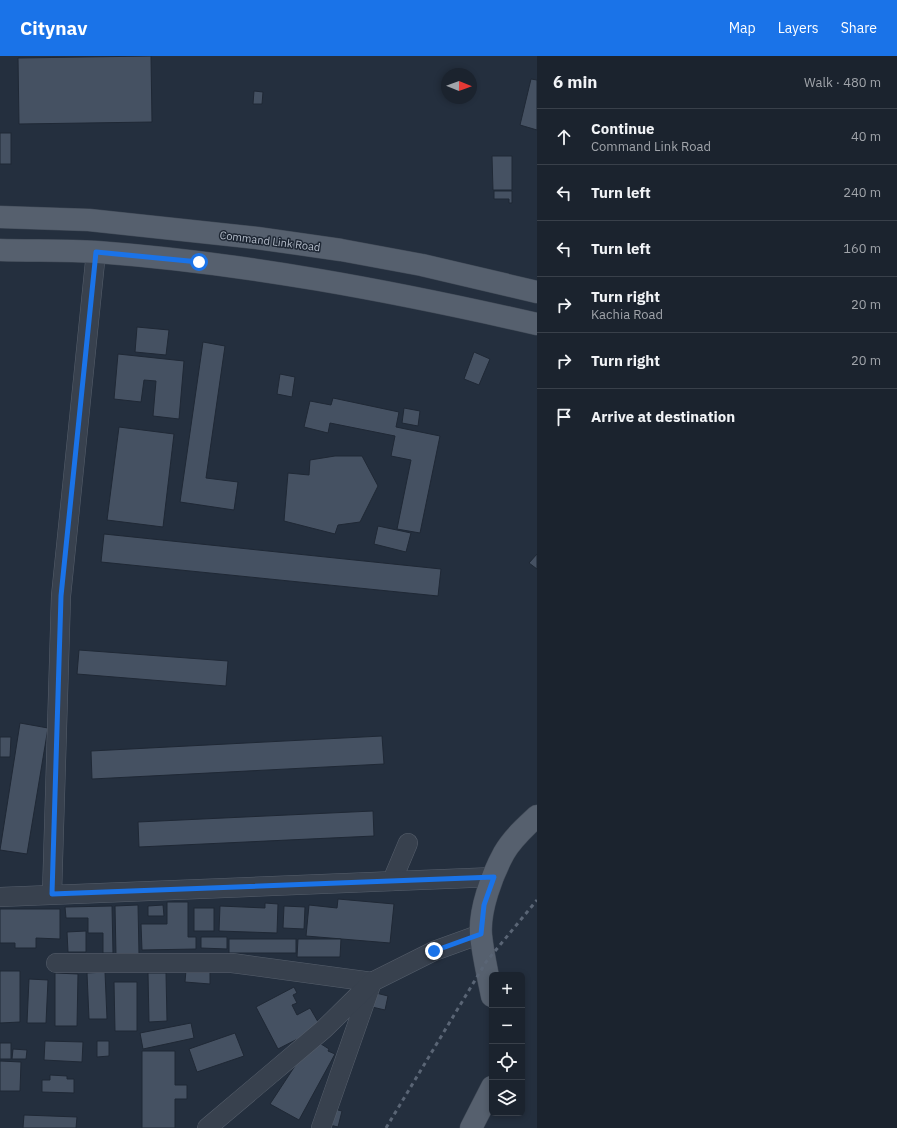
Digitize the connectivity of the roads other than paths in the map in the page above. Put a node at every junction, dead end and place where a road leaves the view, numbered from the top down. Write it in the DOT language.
graph roads {
  1 [pos="0,217"];
  2 [pos="0,250"];
  3 [pos="96,252"];
  4 [pos="536,289"];
  5 [pos="537,324"];
  6 [pos="537,816"];
  7 [pos="408,843"];
  8 [pos="494,877"];
  9 [pos="392,881"];
  10 [pos="52,894"];
  11 [pos="0,897"];
  12 [pos="481,934"];
  13 [pos="56,963"];
  14 [pos="489,979"];
  15 [pos="372,982"];
  16 [pos="489,1093"];
  17 [pos="207,1128"];
  18 [pos="321,1128"];
  19 [pos="470,1128"];
  1 -- 4 [label="main road, Command Link Road"];
  2 -- 3 [label="main road"];
  3 -- 5 [label="main road"];
  3 -- 10 [label="street"];
  6 -- 8 [label="main road"];
  7 -- 9 [label="street"];
  8 -- 9 [label="street"];
  8 -- 12 [label="main road"];
  9 -- 10 [label="street"];
  10 -- 11 [label="street"];
  12 -- 14 [label="main road"];
  12 -- 15 [label="street"];
  13 -- 15 [label="street"];
  15 -- 17 [label="street"];
  15 -- 18 [label="street"];
  16 -- 19 [label="main road"];
}
